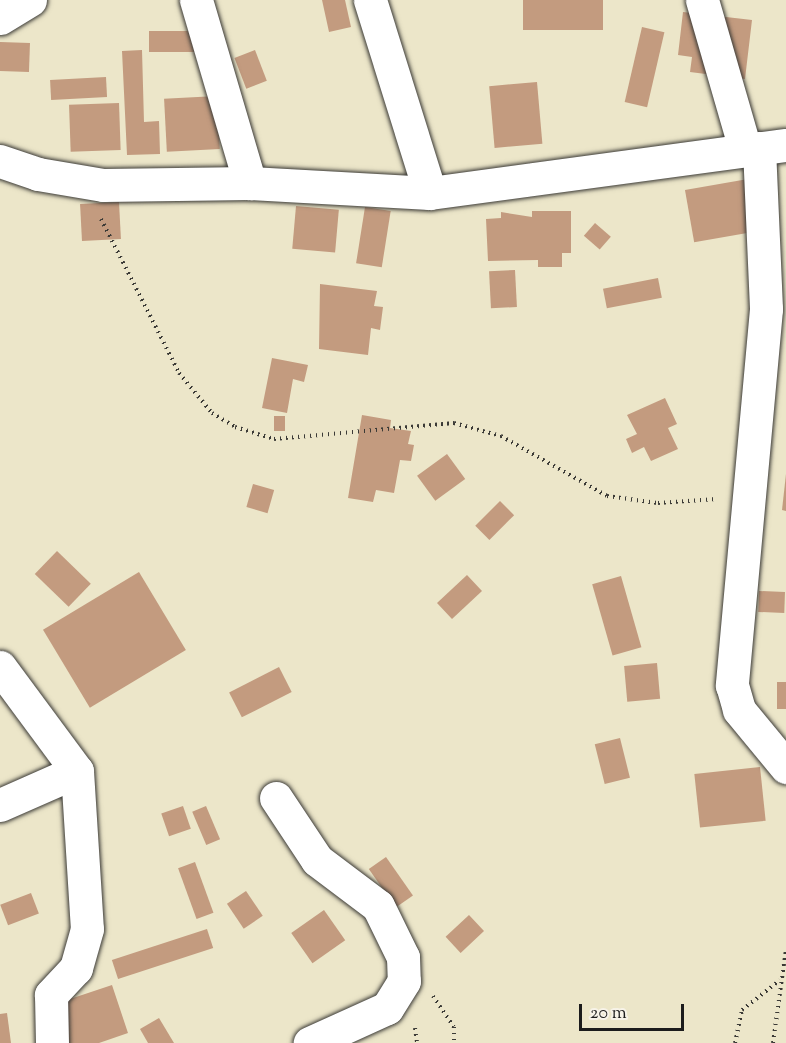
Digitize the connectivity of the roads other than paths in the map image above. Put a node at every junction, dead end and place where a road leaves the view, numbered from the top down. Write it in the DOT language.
graph roads {
  1 [pos="30,0"];
  2 [pos="196,0"];
  3 [pos="370,0"];
  4 [pos="702,0"];
  5 [pos="0,18"];
  6 [pos="763,147"];
  7 [pos="4,169"];
  8 [pos="250,183"];
  9 [pos="430,193"];
  10 [pos="0,667"];
  11 [pos="786,767"];
  12 [pos="77,771"];
  13 [pos="276,798"];
  14 [pos="0,805"];
  15 [pos="52,1043"];
  16 [pos="310,1043"];
  1 -- 5 [label="street"];
  2 -- 8 [label="street"];
  3 -- 9 [label="street"];
  4 -- 6 [label="street"];
  6 -- 9 [label="street"];
  6 -- 11 [label="street"];
  7 -- 8 [label="street"];
  8 -- 9 [label="street"];
  10 -- 12 [label="street"];
  12 -- 14 [label="street"];
  12 -- 15 [label="street"];
  13 -- 16 [label="street"];
}
